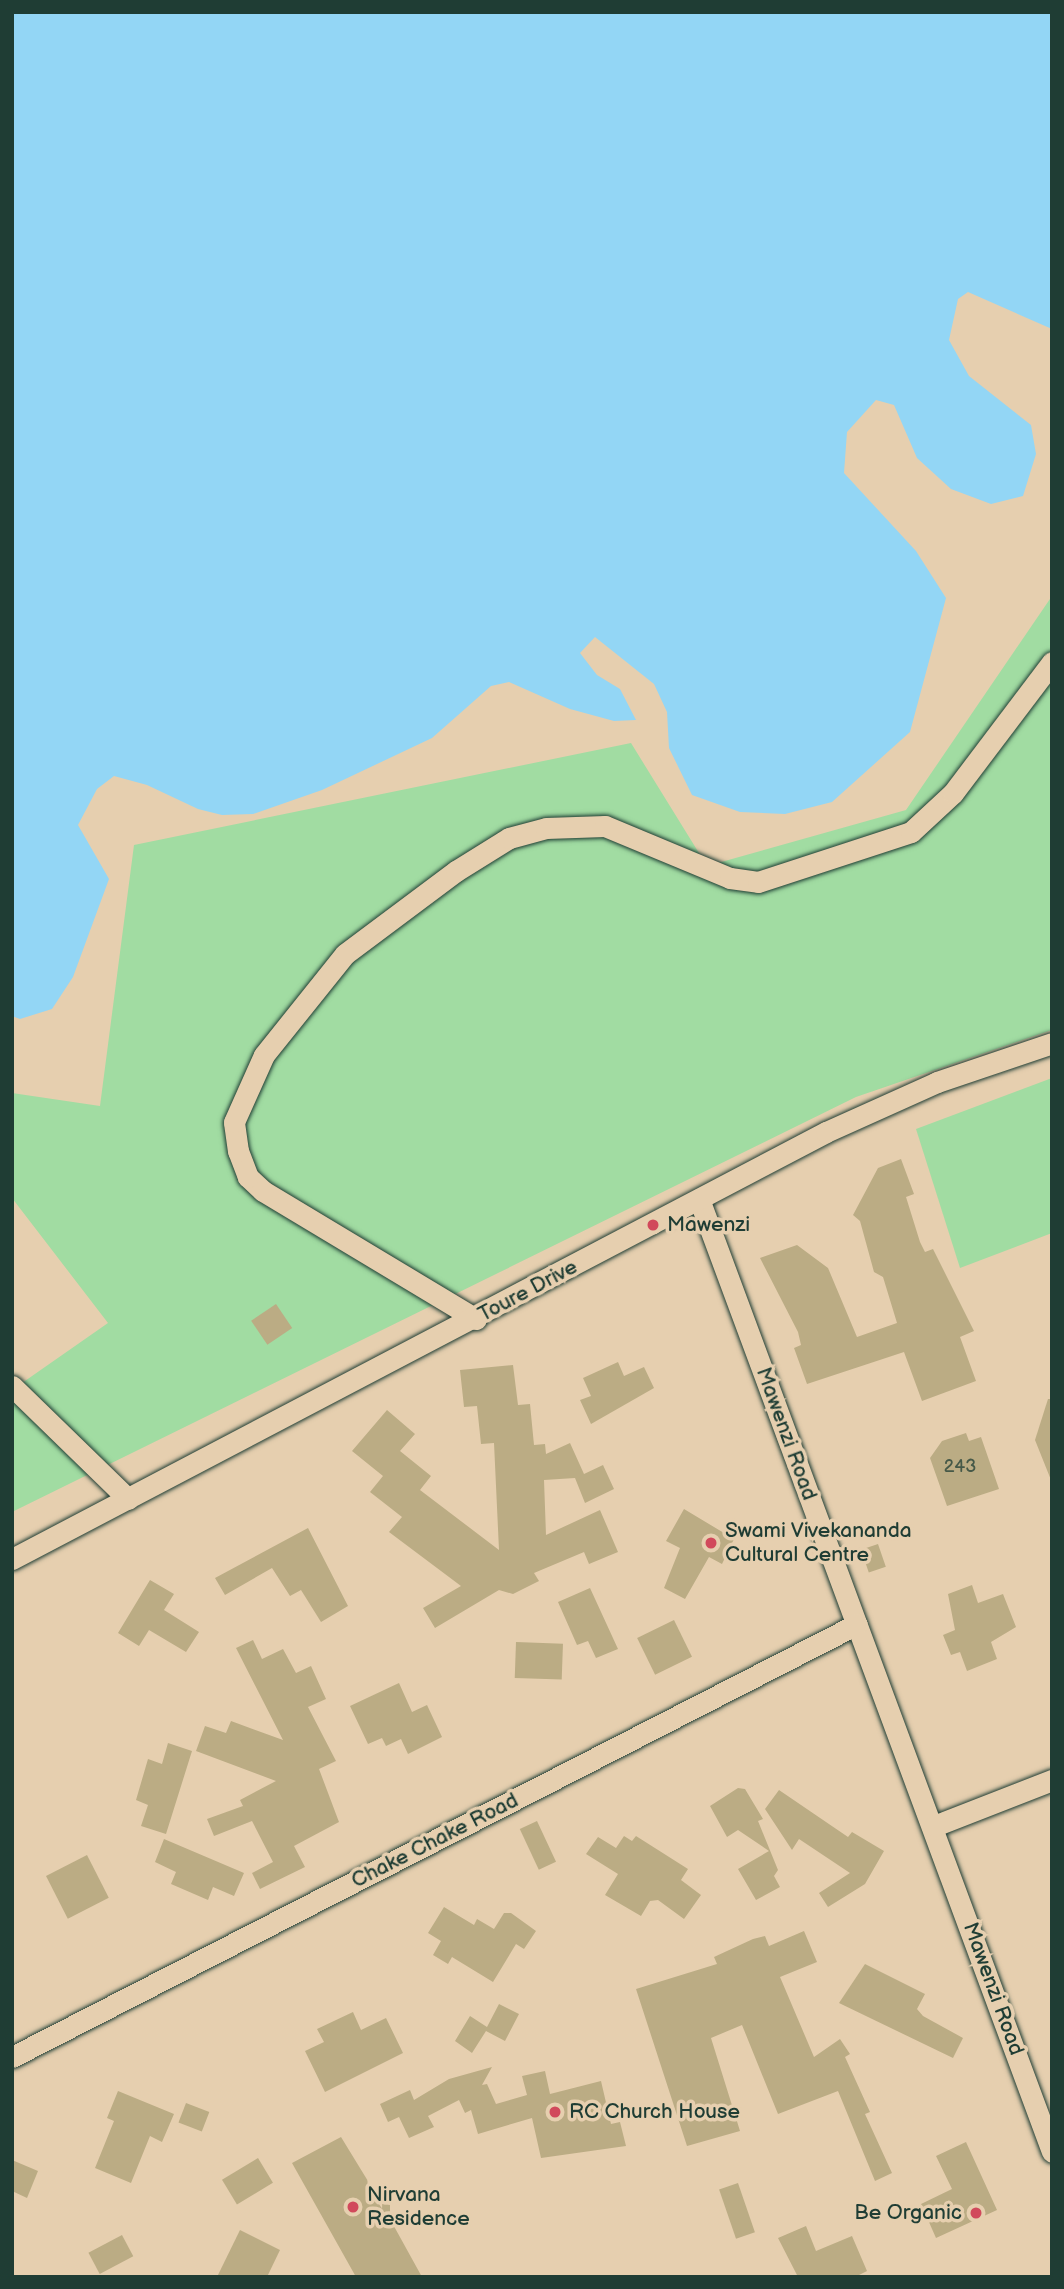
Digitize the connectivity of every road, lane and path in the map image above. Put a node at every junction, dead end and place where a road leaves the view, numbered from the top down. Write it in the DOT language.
graph roads {
  1 [pos="1052,662"];
  2 [pos="1052,1043"];
  3 [pos="699,1199"];
  4 [pos="476,1319"];
  5 [pos="12,1386"];
  6 [pos="128,1499"];
  7 [pos="12,1559"];
  8 [pos="857,1624"];
  9 [pos="1052,1780"];
  10 [pos="934,1826"];
  11 [pos="12,2057"];
  12 [pos="1052,2152"];
  1 -- 4 [label="street"];
  2 -- 3 [label="street, Toure Drive"];
  3 -- 4 [label="street, Toure Drive"];
  3 -- 8 [label="street, Mawenzi Road"];
  4 -- 6 [label="street, Toure Drive"];
  5 -- 6 [label="street"];
  6 -- 7 [label="street, Toure Drive"];
  8 -- 10 [label="street, Mawenzi Road"];
  8 -- 11 [label="street, Chake Chake Road"];
  9 -- 10 [label="street"];
  10 -- 12 [label="street, Mawenzi Road"];
}
